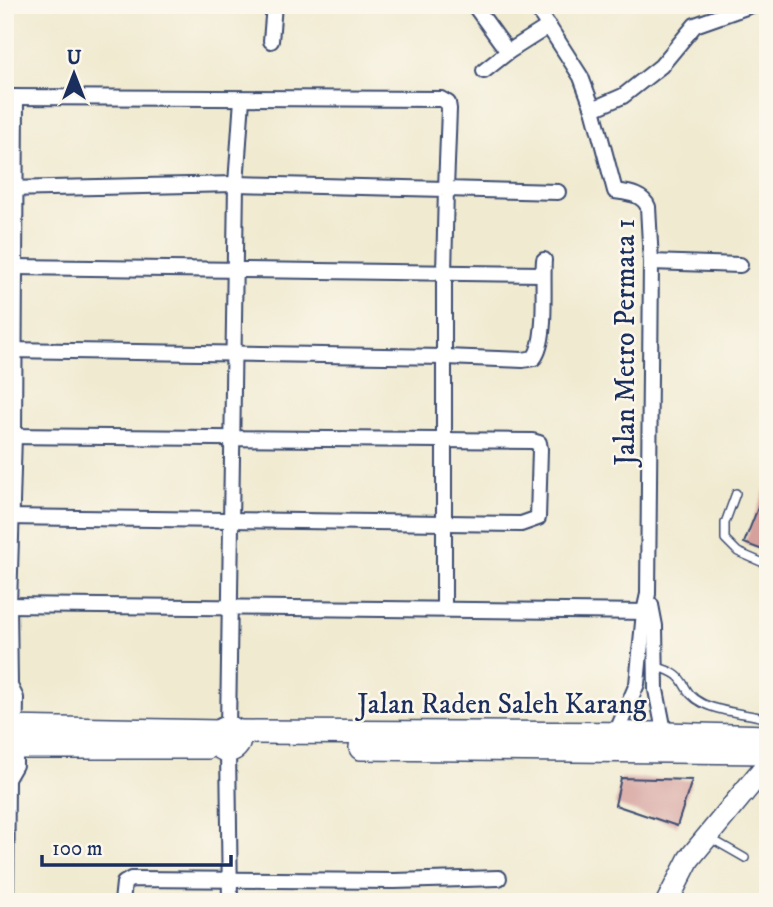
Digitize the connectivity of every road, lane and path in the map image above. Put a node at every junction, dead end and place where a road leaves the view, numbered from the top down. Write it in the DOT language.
graph roads {
  1 [pos="274,5"];
  2 [pos="474,5"];
  3 [pos="535,5"];
  4 [pos="752,5"];
  5 [pos="549,26"];
  6 [pos="271,41"];
  7 [pos="508,52"];
  8 [pos="484,71"];
  9 [pos="10,97"];
  10 [pos="242,100"];
  11 [pos="593,109"];
  12 [pos="236,184"];
  13 [pos="10,188"];
  14 [pos="446,189"];
  15 [pos="558,192"];
  16 [pos="9,248"];
  17 [pos="651,262"];
  18 [pos="740,265"];
  19 [pos="14,267"];
  20 [pos="235,269"];
  21 [pos="444,273"];
  22 [pos="10,349"];
  23 [pos="234,353"];
  24 [pos="445,357"];
  25 [pos="10,435"];
  26 [pos="234,436"];
  27 [pos="445,439"];
  28 [pos="736,493"];
  29 [pos="8,517"];
  30 [pos="232,519"];
  31 [pos="443,524"];
  32 [pos="768,565"];
  33 [pos="7,605"];
  34 [pos="230,607"];
  35 [pos="444,609"];
  36 [pos="648,612"];
  37 [pos="656,667"];
  38 [pos="7,689"];
  39 [pos="768,719"];
  40 [pos="768,737"];
  41 [pos="10,738"];
  42 [pos="228,739"];
  43 [pos="615,742"];
  44 [pos="666,742"];
  45 [pos="768,752"];
  46 [pos="768,763"];
  47 [pos="6,777"];
  48 [pos="706,836"];
  49 [pos="745,858"];
  50 [pos="231,878"];
  51 [pos="499,878"];
  52 [pos="6,902"];
  53 [pos="122,902"];
  54 [pos="230,902"];
  55 [pos="667,902"];
  1 -- 6 [label="street"];
  2 -- 7 [label="street"];
  3 -- 5 [label="street, Jalan Metro Permata 1"];
  4 -- 11 [label="street"];
  5 -- 7 [label="street"];
  5 -- 11 [label="street, Jalan Metro Permata 1"];
  7 -- 8 [label="street"];
  9 -- 10 [label="street"];
  9 -- 13 [label="street"];
  10 -- 12 [label="street"];
  10 -- 14 [label="street"];
  11 -- 17 [label="street, Jalan Metro Permata 1"];
  12 -- 13 [label="street"];
  12 -- 14 [label="street"];
  12 -- 20 [label="street"];
  13 -- 16 [label="street"];
  14 -- 15 [label="street"];
  14 -- 21 [label="street"];
  16 -- 19 [label="street"];
  17 -- 18 [label="street"];
  17 -- 36 [label="street, Jalan Metro Permata 1"];
  19 -- 20 [label="street"];
  19 -- 22 [label="street"];
  20 -- 21 [label="street"];
  20 -- 23 [label="street"];
  21 -- 24 [label="street"];
  21 -- 24 [label="street"];
  22 -- 23 [label="street"];
  22 -- 25 [label="street"];
  23 -- 24 [label="street"];
  23 -- 26 [label="street"];
  24 -- 27 [label="street"];
  25 -- 26 [label="street"];
  25 -- 29 [label="street"];
  26 -- 27 [label="street"];
  26 -- 30 [label="street"];
  27 -- 31 [label="street"];
  27 -- 31 [label="street"];
  28 -- 32 [label="lane"];
  29 -- 30 [label="street"];
  29 -- 33 [label="street"];
  30 -- 31 [label="street"];
  30 -- 34 [label="street"];
  31 -- 35 [label="street"];
  33 -- 34 [label="street"];
  33 -- 38 [label="street"];
  34 -- 35 [label="street"];
  34 -- 42 [label="street"];
  35 -- 36 [label="street"];
  36 -- 37 [label="street, Jalan Metro Permata 1"];
  36 -- 43 [label="street, Jalan Metro Permata 1"];
  37 -- 39 [label="lane"];
  37 -- 44 [label="street, Jalan Metro Permata 1"];
  38 -- 41 [label="street"];
  40 -- 44 [label="main road, Jalan Raden Saleh Karang"];
  41 -- 42 [label="main road, Jalan Raden Saleh Karang"];
  41 -- 47 [label="street"];
  42 -- 43 [label="main road, Jalan Raden Saleh Karang"];
  42 -- 50 [label="street"];
  43 -- 44 [label="main road, Jalan Raden Saleh Karang"];
  44 -- 45 [label="main road, Jalan Raden Saleh Karang"];
  46 -- 48 [label="main road"];
  47 -- 52 [label="street"];
  48 -- 49 [label="lane"];
  48 -- 55 [label="main road"];
  50 -- 51 [label="street"];
  50 -- 53 [label="street"];
  50 -- 54 [label="street"];
}
